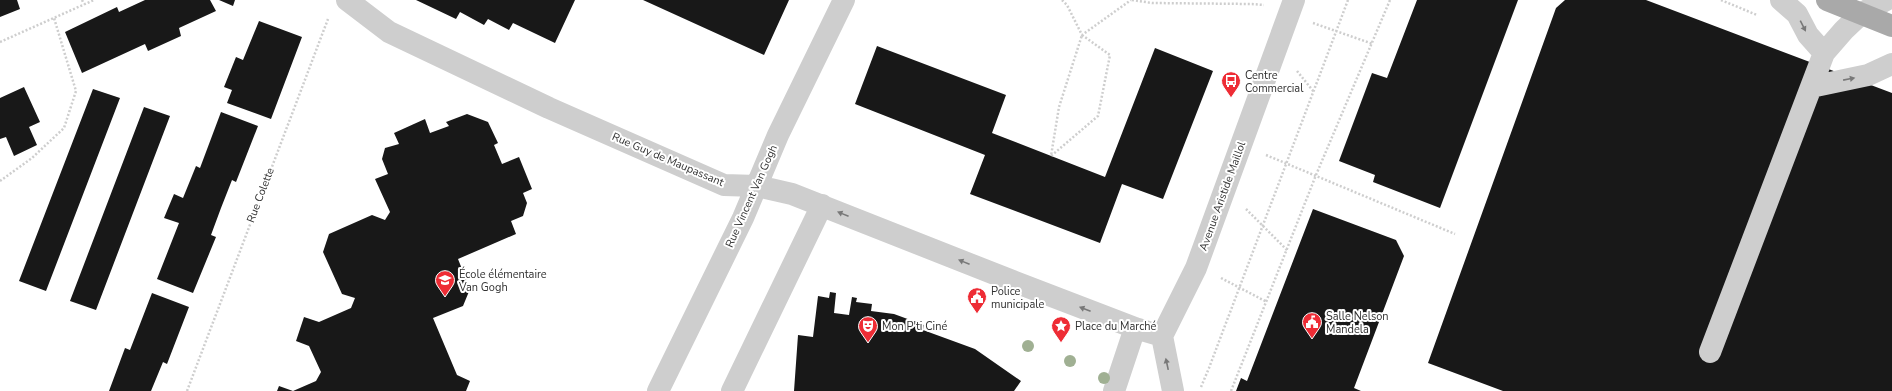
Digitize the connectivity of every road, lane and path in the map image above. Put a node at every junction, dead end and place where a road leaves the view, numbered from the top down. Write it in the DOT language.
graph roads {
  1 [pos="82,0"];
  2 [pos="94,0"];
  3 [pos="347,0"];
  4 [pos="844,0"];
  5 [pos="1062,0"];
  6 [pos="1131,0"];
  7 [pos="1294,0"];
  8 [pos="1348,0"];
  9 [pos="1390,0"];
  10 [pos="1781,0"];
  11 [pos="1827,0"];
  12 [pos="1886,0"];
  13 [pos="84,4"];
  14 [pos="1267,6"];
  15 [pos="1862,13"];
  16 [pos="330,14"];
  17 [pos="54,18"];
  18 [pos="1310,22"];
  19 [pos="1892,26"];
  20 [pos="1336,32"];
  21 [pos="1082,35"];
  22 [pos="0,42"];
  23 [pos="1372,44"];
  24 [pos="1824,53"];
  25 [pos="1892,64"];
  26 [pos="1295,68"];
  27 [pos="1811,87"];
  28 [pos="1314,92"];
  29 [pos="1241,146"];
  30 [pos="1287,162"];
  31 [pos="1316,175"];
  32 [pos="0,181"];
  33 [pos="757,186"];
  34 [pos="822,205"];
  35 [pos="1241,205"];
  36 [pos="1263,226"];
  37 [pos="1455,234"];
  38 [pos="1287,250"];
  39 [pos="1216,275"];
  40 [pos="1239,287"];
  41 [pos="1267,302"];
  42 [pos="1135,328"];
  43 [pos="1162,336"];
  44 [pos="1710,352"];
  45 [pos="187,391"];
  46 [pos="658,391"];
  47 [pos="732,391"];
  48 [pos="1114,391"];
  49 [pos="1174,391"];
  50 [pos="1199,391"];
  51 [pos="1231,391"];
  1 -- 13 [label="path"];
  2 -- 13 [label="path"];
  3 -- 33 [label="street, Rue Guy de Maupassant"];
  4 -- 33 [label="street, Rue Vincent Van Gogh"];
  5 -- 21 [label="path"];
  6 -- 14 [label="path"];
  6 -- 21 [label="path"];
  7 -- 29 [label="street, Avenue Aristide Maillol"];
  8 -- 20 [label="path"];
  9 -- 23 [label="path"];
  10 -- 24 [label="street, one-way"];
  11 -- 15 [label="main road"];
  12 -- 15 [label="street"];
  13 -- 17 [label="path"];
  15 -- 19 [label="main road"];
  15 -- 24 [label="street"];
  16 -- 45 [label="path, Rue Colette"];
  17 -- 22 [label="path"];
  17 -- 32 [label="path"];
  18 -- 20 [label="path"];
  20 -- 23 [label="path"];
  20 -- 28 [label="path"];
  21 -- 21 [label="path"];
  23 -- 31 [label="path"];
  24 -- 27 [label="street"];
  27 -- 25 [label="street, one-way"];
  26 -- 28 [label="path"];
  27 -- 44 [label="street"];
  28 -- 30 [label="path"];
  29 -- 30 [label="path"];
  29 -- 43 [label="street, Avenue Aristide Maillol"];
  30 -- 31 [label="path"];
  30 -- 36 [label="path"];
  31 -- 37 [label="path"];
  31 -- 38 [label="path"];
  33 -- 34 [label="street, Rue Guy de Maupassant"];
  33 -- 46 [label="street, Rue Vincent Van Gogh"];
  42 -- 34 [label="street, Rue Guy de Maupassant, one-way"];
  34 -- 47 [label="street"];
  35 -- 36 [label="path"];
  36 -- 38 [label="path"];
  36 -- 40 [label="path"];
  38 -- 41 [label="path"];
  39 -- 40 [label="path"];
  40 -- 41 [label="path"];
  40 -- 50 [label="path"];
  41 -- 51 [label="path"];
  42 -- 43 [label="street, Rue Guy de Maupassant"];
  42 -- 48 [label="street"];
  49 -- 43 [label="street, one-way"];
}
